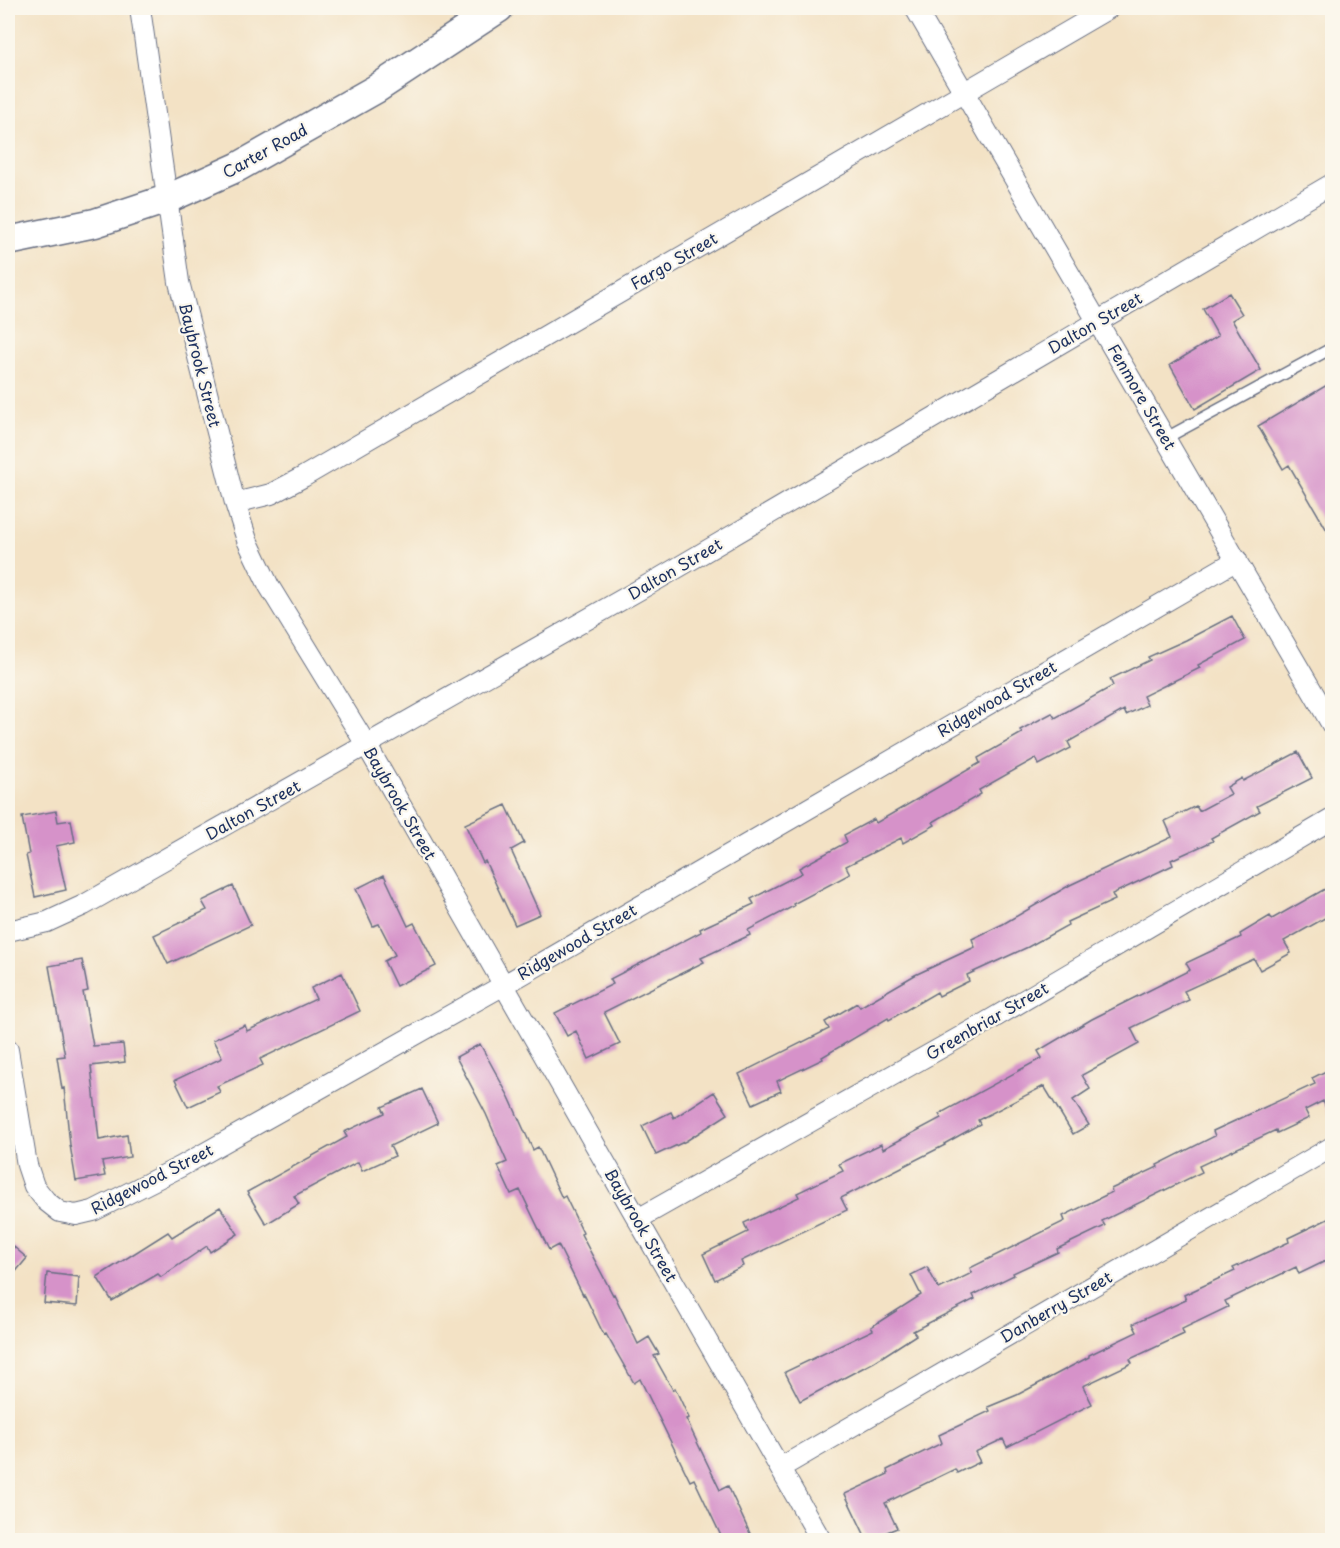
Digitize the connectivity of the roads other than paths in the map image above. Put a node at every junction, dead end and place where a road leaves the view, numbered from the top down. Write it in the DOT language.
graph roads {
  1 [pos="140,8"];
  2 [pos="499,8"];
  3 [pos="915,8"];
  4 [pos="1109,8"];
  5 [pos="965,92"];
  6 [pos="1332,184"];
  7 [pos="167,199"];
  8 [pos="8,241"];
  9 [pos="1098,321"];
  10 [pos="1332,348"];
  11 [pos="1166,438"];
  12 [pos="235,503"];
  13 [pos="1237,560"];
  14 [pos="1332,725"];
  15 [pos="368,746"];
  16 [pos="1332,819"];
  17 [pos="8,931"];
  18 [pos="504,985"];
  19 [pos="8,1050"];
  20 [pos="1332,1147"];
  21 [pos="638,1219"];
  22 [pos="780,1468"];
  23 [pos="821,1540"];
  1 -- 7 [label="street, Baybrook Street"];
  2 -- 7 [label="main road, Carter Road"];
  3 -- 5 [label="street, Fenmore Street"];
  4 -- 5 [label="street, Fargo Street"];
  5 -- 9 [label="street, Fenmore Street"];
  5 -- 12 [label="street, Fargo Street"];
  6 -- 9 [label="street, Dalton Street"];
  7 -- 8 [label="main road, Carter Road"];
  7 -- 12 [label="street, Baybrook Street"];
  9 -- 11 [label="street, Fenmore Street"];
  9 -- 15 [label="street, Dalton Street"];
  10 -- 11 [label="lane"];
  11 -- 13 [label="street, Fenmore Street"];
  12 -- 15 [label="street, Baybrook Street"];
  13 -- 14 [label="street, Fenmore Street"];
  13 -- 18 [label="street, Ridgewood Street"];
  15 -- 17 [label="street, Dalton Street"];
  15 -- 18 [label="street, Baybrook Street"];
  16 -- 21 [label="street, Greenbriar Street"];
  18 -- 19 [label="street, Ridgewood Street"];
  18 -- 21 [label="street, Baybrook Street"];
  20 -- 22 [label="street, Danberry Street"];
  21 -- 22 [label="street, Baybrook Street"];
  22 -- 23 [label="street, Baybrook Street"];
}
